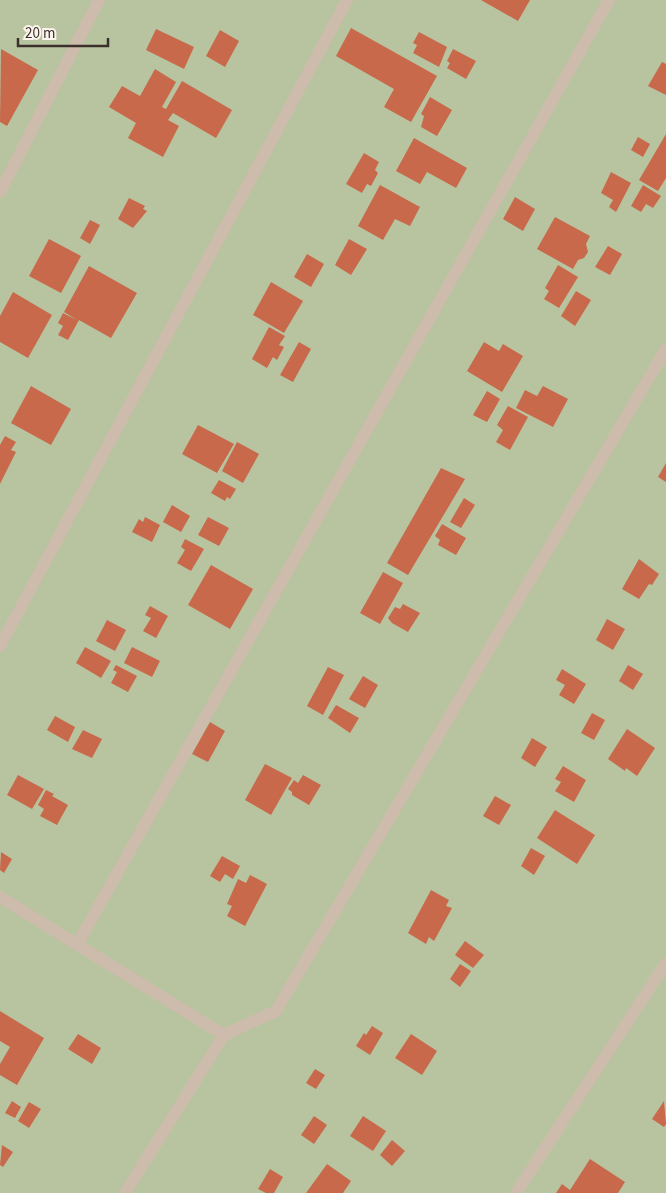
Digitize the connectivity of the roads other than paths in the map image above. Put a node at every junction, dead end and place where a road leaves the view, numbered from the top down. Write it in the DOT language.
graph roads {
  1 [pos="99,0"];
  2 [pos="347,0"];
  3 [pos="609,0"];
  4 [pos="0,192"];
  5 [pos="666,349"];
  6 [pos="0,646"];
  7 [pos="0,897"];
  8 [pos="78,943"];
  9 [pos="666,963"];
  10 [pos="224,1035"];
  11 [pos="125,1193"];
  12 [pos="516,1193"];
  1 -- 4 [label="street"];
  2 -- 6 [label="street"];
  3 -- 8 [label="street"];
  5 -- 10 [label="street"];
  7 -- 8 [label="street"];
  8 -- 10 [label="street"];
  9 -- 12 [label="street"];
  10 -- 11 [label="street"];
}
